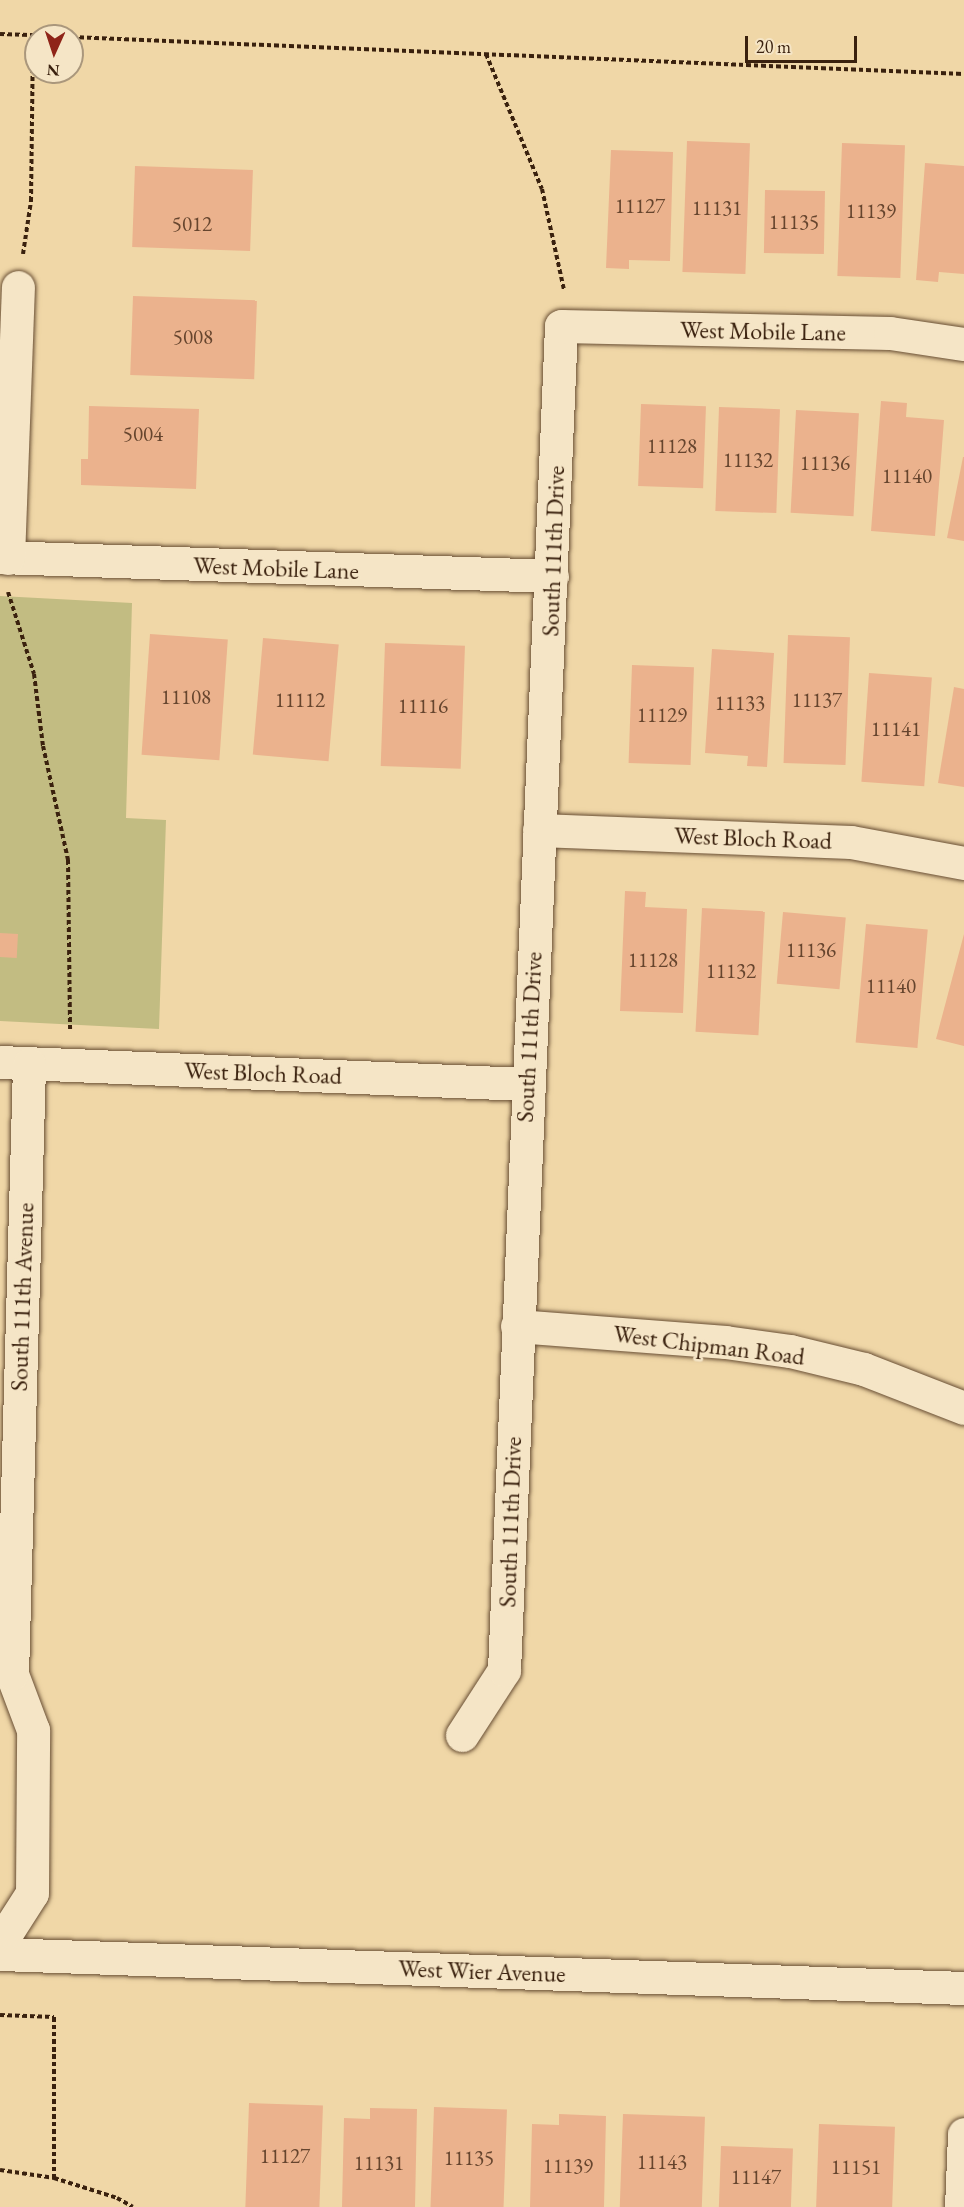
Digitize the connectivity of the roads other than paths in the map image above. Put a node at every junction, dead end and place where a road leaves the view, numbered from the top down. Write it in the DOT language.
graph roads {
  1 [pos="18,287"];
  2 [pos="561,326"];
  3 [pos="964,344"];
  4 [pos="4,557"];
  5 [pos="552,576"];
  6 [pos="539,830"];
  7 [pos="964,863"];
  8 [pos="14,1063"];
  9 [pos="526,1084"];
  10 [pos="517,1326"];
  11 [pos="964,1408"];
  12 [pos="8,1565"];
  13 [pos="6,1683"];
  14 [pos="462,1735"];
  15 [pos="0,1943"];
  16 [pos="0,1954"];
  17 [pos="964,1988"];
  18 [pos="964,2134"];
  19 [pos="961,2207"];
  1 -- 4 [label="street"];
  2 -- 3 [label="street, West Mobile Lane"];
  2 -- 5 [label="street, South 111th Drive"];
  4 -- 5 [label="street, West Mobile Lane"];
  5 -- 6 [label="street, South 111th Drive"];
  6 -- 7 [label="street, West Bloch Road"];
  6 -- 9 [label="street, South 111th Drive"];
  8 -- 9 [label="street, West Bloch Road"];
  8 -- 12 [label="street, South 111th Avenue"];
  9 -- 10 [label="street, South 111th Drive"];
  10 -- 11 [label="street, West Chipman Road"];
  10 -- 14 [label="street, South 111th Drive"];
  12 -- 13 [label="street, South 111th Avenue"];
  13 -- 15 [label="street, South 111th Avenue"];
  16 -- 17 [label="street, West Wier Avenue"];
  18 -- 19 [label="street"];
}
